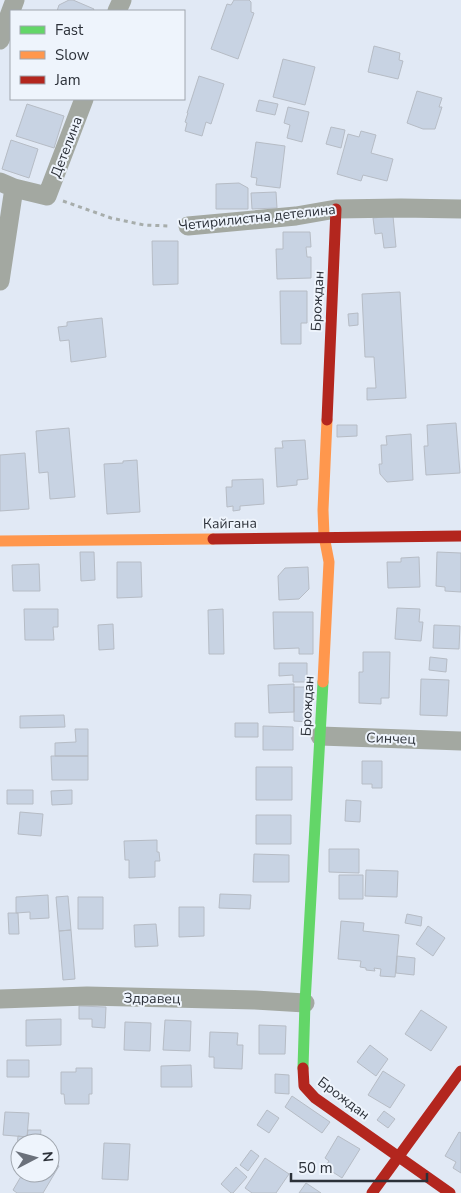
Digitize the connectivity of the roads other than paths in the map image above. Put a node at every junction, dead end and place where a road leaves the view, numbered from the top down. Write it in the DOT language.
graph roads {
  1 [pos="10,13"];
  2 [pos="0,40"];
  3 [pos="84,100"];
  4 [pos="7,185"];
  5 [pos="336,209"];
  6 [pos="461,209"];
  7 [pos="188,226"];
  8 [pos="0,281"];
  9 [pos="324,536"];
  10 [pos="461,536"];
  11 [pos="0,541"];
  12 [pos="320,736"];
  13 [pos="461,741"];
  14 [pos="0,999"];
  15 [pos="305,1003"];
  16 [pos="461,1071"];
  17 [pos="398,1157"];
  18 [pos="372,1193"];
  19 [pos="450,1193"];
  1 -- 2 [label="street"];
  3 -- 4 [label="street, Детелина"];
  4 -- 8 [label="street"];
  5 -- 6 [label="street, Четирилистна детелина"];
  5 -- 7 [label="street, Четирилистна детелина"];
  5 -- 9 [label="street, Брождан"];
  9 -- 10 [label="street, Кайгана"];
  9 -- 11 [label="street, Кайгана"];
  9 -- 12 [label="street, Брождан"];
  12 -- 13 [label="street, Синчец"];
  12 -- 15 [label="street, Брождан"];
  14 -- 15 [label="street, Здравец"];
  15 -- 17 [label="street, Брождан"];
  16 -- 17 [label="street"];
  17 -- 18 [label="street"];
  17 -- 19 [label="street"];
}
